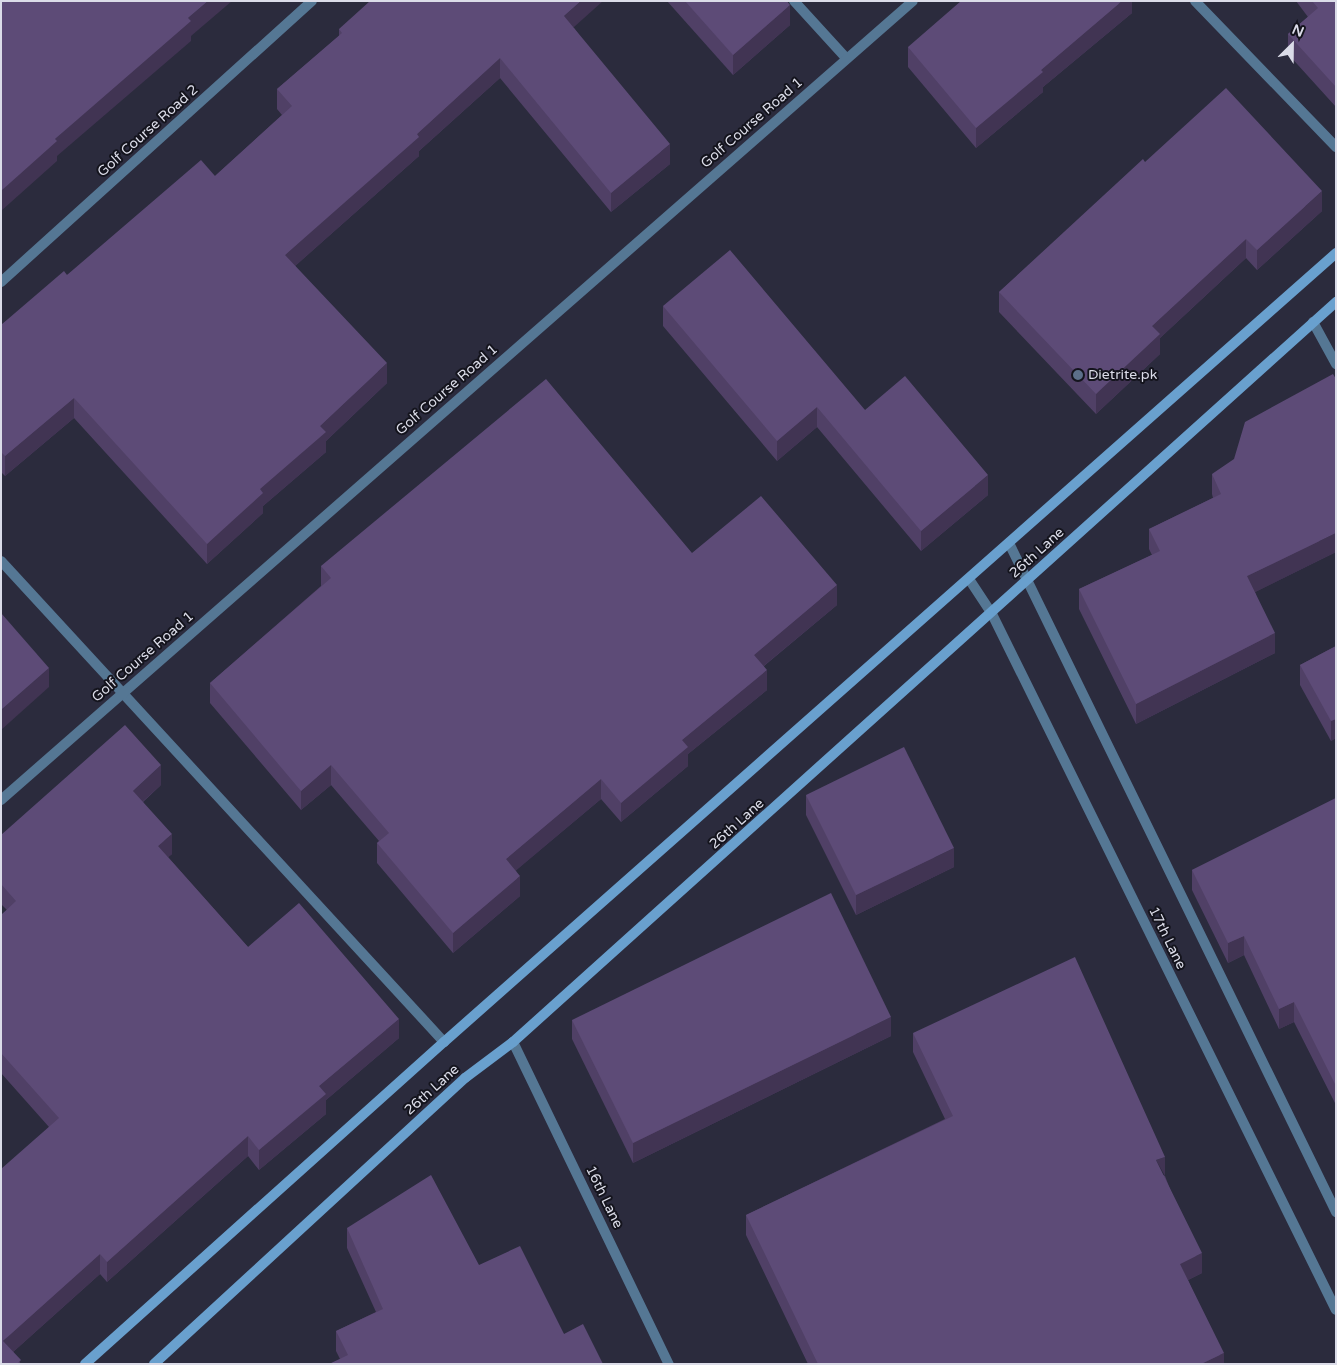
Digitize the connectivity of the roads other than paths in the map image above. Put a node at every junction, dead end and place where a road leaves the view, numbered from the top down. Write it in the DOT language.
graph roads {
  1 [pos="312,1"];
  2 [pos="794,1"];
  3 [pos="913,1"];
  4 [pos="1195,1"];
  5 [pos="846,58"];
  6 [pos="1336,147"];
  7 [pos="1336,253"];
  8 [pos="1,282"];
  9 [pos="1336,302"];
  10 [pos="1313,322"];
  11 [pos="1336,364"];
  12 [pos="1009,543"];
  13 [pos="1,561"];
  14 [pos="969,579"];
  15 [pos="1028,579"];
  16 [pos="992,614"];
  17 [pos="122,694"];
  18 [pos="1,800"];
  19 [pos="444,1042"];
  20 [pos="513,1042"];
  21 [pos="1336,1212"];
  22 [pos="1336,1310"];
  23 [pos="85,1364"];
  24 [pos="154,1364"];
  25 [pos="669,1364"];
  1 -- 8 [label="street, Golf Course Road 2"];
  2 -- 5 [label="street"];
  3 -- 5 [label="street, Golf Course Road 1"];
  4 -- 6 [label="street"];
  5 -- 17 [label="street, Golf Course Road 1"];
  7 -- 12 [label="street"];
  9 -- 10 [label="street, 26th Lane"];
  10 -- 11 [label="street"];
  10 -- 15 [label="street, 26th Lane"];
  12 -- 14 [label="street"];
  12 -- 15 [label="street"];
  13 -- 17 [label="street"];
  14 -- 16 [label="street, 17th Lane"];
  14 -- 19 [label="street"];
  15 -- 16 [label="street, 26th Lane"];
  15 -- 21 [label="street"];
  16 -- 20 [label="street, 26th Lane"];
  16 -- 22 [label="street, 17th Lane"];
  17 -- 18 [label="street, Golf Course Road 1"];
  17 -- 19 [label="street"];
  19 -- 23 [label="street"];
  20 -- 24 [label="street, 26th Lane"];
  20 -- 25 [label="street, 16th Lane"];
}
